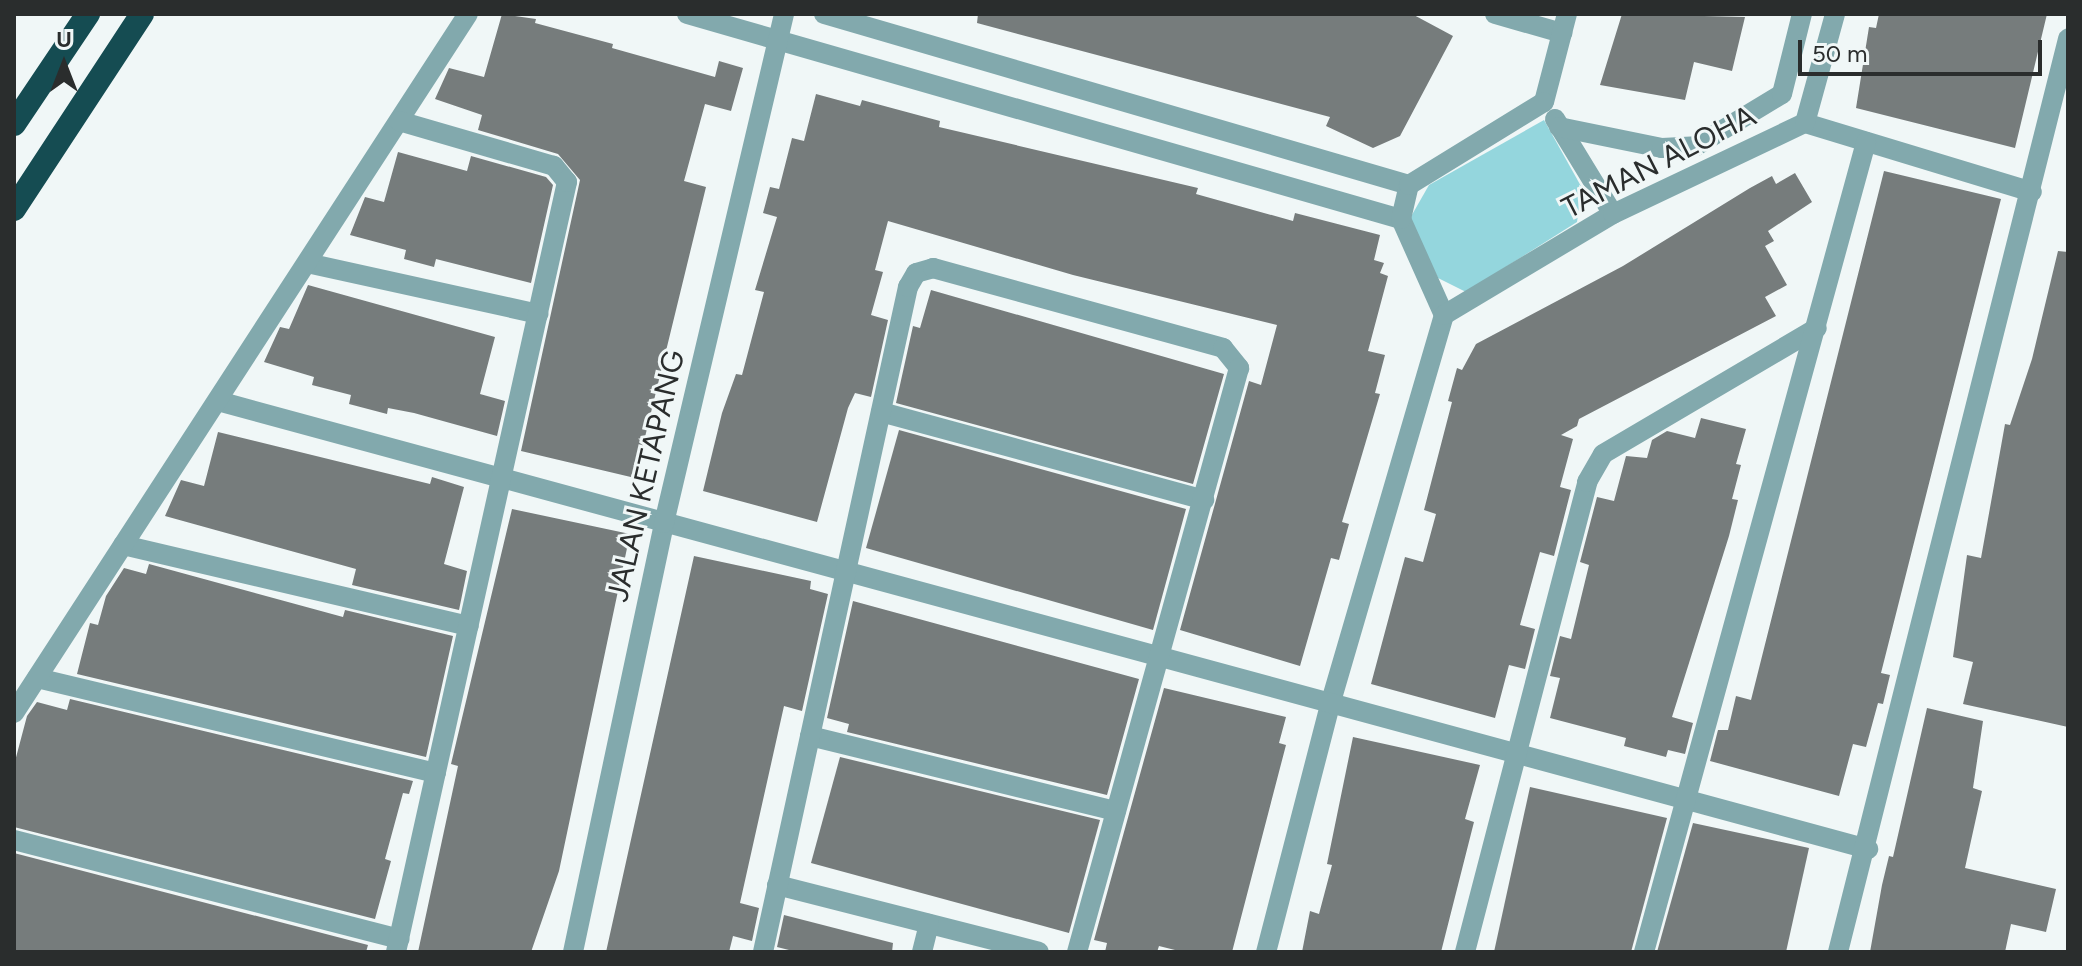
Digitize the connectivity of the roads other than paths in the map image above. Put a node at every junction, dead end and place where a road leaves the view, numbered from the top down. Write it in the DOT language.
graph roads {
  1 [pos="88,14"];
  2 [pos="142,14"];
  3 [pos="468,14"];
  4 [pos="687,14"];
  5 [pos="784,14"];
  6 [pos="824,14"];
  7 [pos="1495,14"];
  8 [pos="1802,14"];
  9 [pos="1835,14"];
  10 [pos="1564,24"];
  11 [pos="779,39"];
  12 [pos="2068,39"];
  13 [pos="1544,102"];
  14 [pos="399,121"];
  15 [pos="1805,123"];
  16 [pos="14,124"];
  17 [pos="1559,127"];
  18 [pos="1866,142"];
  19 [pos="1409,185"];
  20 [pos="2032,192"];
  21 [pos="14,209"];
  22 [pos="1613,214"];
  23 [pos="1401,219"];
  24 [pos="307,263"];
  25 [pos="538,314"];
  26 [pos="1444,315"];
  27 [pos="1817,328"];
  28 [pos="218,401"];
  29 [pos="881,412"];
  30 [pos="502,477"];
  31 [pos="1204,500"];
  32 [pos="664,523"];
  33 [pos="123,545"];
  34 [pos="846,572"];
  35 [pos="469,626"];
  36 [pos="1159,658"];
  37 [pos="37,678"];
  38 [pos="1330,705"];
  39 [pos="14,713"];
  40 [pos="810,736"];
  41 [pos="1514,754"];
  42 [pos="436,773"];
  43 [pos="1683,799"];
  44 [pos="1116,811"];
  45 [pos="14,840"];
  46 [pos="1868,849"];
  47 [pos="777,885"];
  48 [pos="929,924"];
  49 [pos="397,946"];
  50 [pos="573,952"];
  51 [pos="763,952"];
  52 [pos="922,952"];
  53 [pos="1039,952"];
  54 [pos="1077,952"];
  55 [pos="1266,952"];
  56 [pos="1465,952"];
  57 [pos="1644,952"];
  58 [pos="1838,952"];
  1 -- 16 [label="highway"];
  2 -- 21 [label="highway"];
  3 -- 14 [label="street"];
  4 -- 11 [label="street"];
  5 -- 11 [label="street, JALAN KETAPANG"];
  6 -- 19 [label="street"];
  7 -- 10 [label="street"];
  8 -- 17 [label="street, TAMAN ALOHA"];
  9 -- 15 [label="street, TAMAN ALOHA"];
  10 -- 13 [label="street"];
  11 -- 23 [label="street"];
  11 -- 32 [label="street, JALAN KETAPANG"];
  12 -- 20 [label="street"];
  13 -- 17 [label="street"];
  13 -- 19 [label="street"];
  14 -- 24 [label="street"];
  14 -- 25 [label="street"];
  15 -- 18 [label="street"];
  15 -- 22 [label="street, TAMAN ALOHA"];
  17 -- 22 [label="street"];
  18 -- 20 [label="street"];
  18 -- 27 [label="street"];
  19 -- 23 [label="street"];
  20 -- 46 [label="street"];
  22 -- 26 [label="street, TAMAN ALOHA"];
  23 -- 26 [label="street"];
  24 -- 25 [label="street"];
  24 -- 28 [label="street"];
  25 -- 30 [label="street"];
  26 -- 38 [label="street"];
  27 -- 41 [label="street"];
  27 -- 43 [label="street"];
  28 -- 30 [label="street"];
  28 -- 33 [label="street"];
  29 -- 31 [label="street"];
  29 -- 31 [label="street"];
  29 -- 34 [label="street"];
  30 -- 32 [label="street"];
  30 -- 35 [label="street"];
  31 -- 36 [label="street"];
  32 -- 34 [label="street"];
  32 -- 50 [label="street, JALAN KETAPANG"];
  33 -- 35 [label="street"];
  33 -- 37 [label="street"];
  34 -- 36 [label="street"];
  34 -- 40 [label="street"];
  35 -- 42 [label="street"];
  36 -- 38 [label="street"];
  36 -- 44 [label="street"];
  37 -- 39 [label="street"];
  37 -- 42 [label="street"];
  38 -- 41 [label="street"];
  38 -- 55 [label="street"];
  40 -- 44 [label="street"];
  40 -- 47 [label="street"];
  41 -- 43 [label="street"];
  41 -- 56 [label="street"];
  42 -- 49 [label="street"];
  43 -- 46 [label="street"];
  43 -- 57 [label="street"];
  44 -- 54 [label="street"];
  45 -- 49 [label="street"];
  46 -- 58 [label="street"];
  47 -- 48 [label="street"];
  47 -- 51 [label="street"];
  48 -- 52 [label="street"];
  48 -- 53 [label="street"];
}
